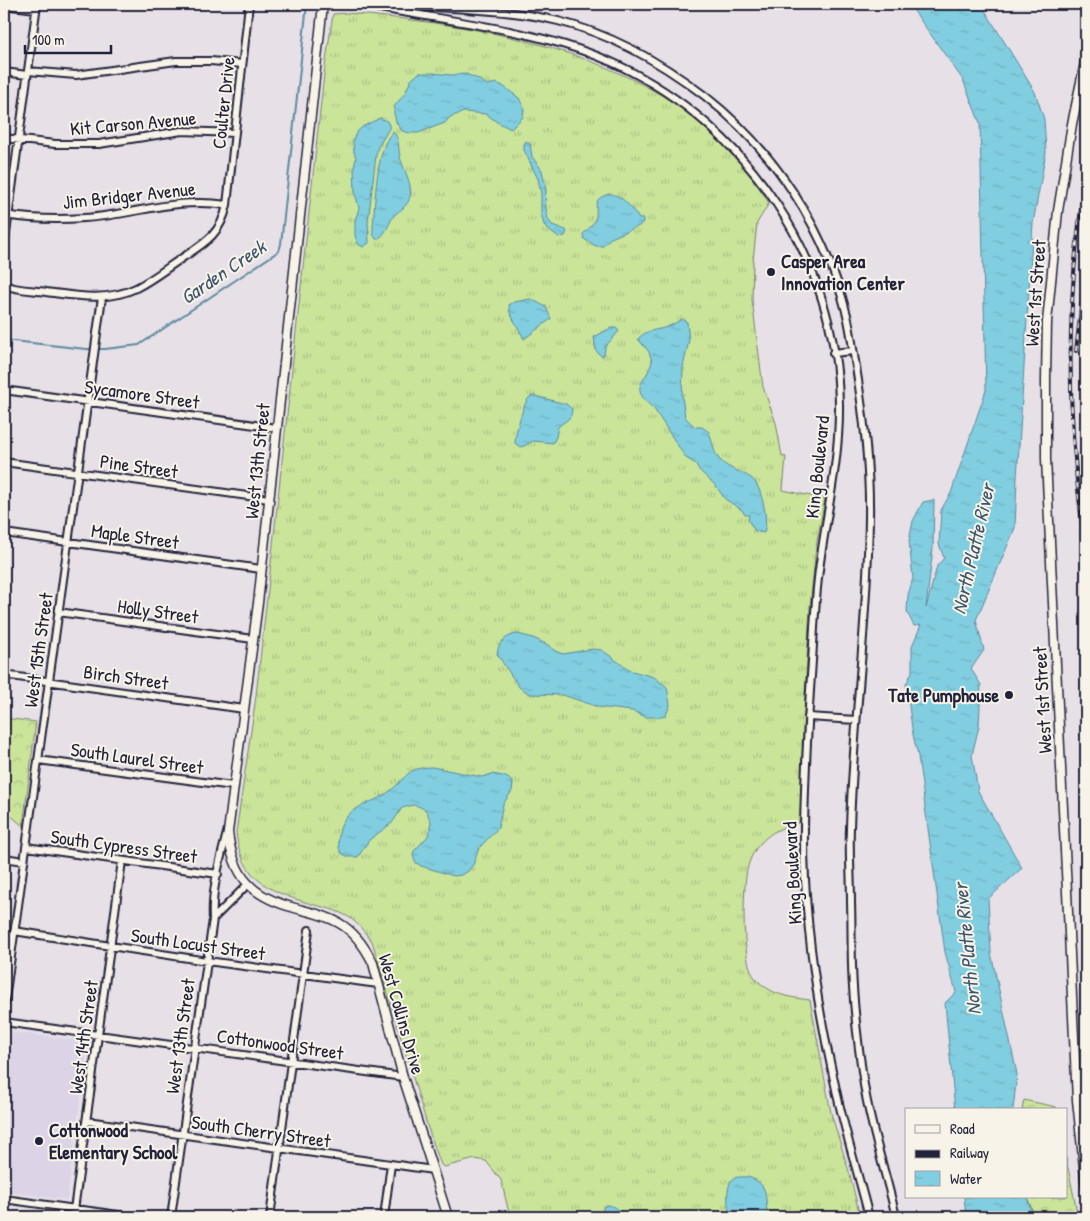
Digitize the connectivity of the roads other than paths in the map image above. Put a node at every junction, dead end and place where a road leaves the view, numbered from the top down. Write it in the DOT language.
graph roads {
  1 [pos="249,4"];
  2 [pos="324,4"];
  3 [pos="360,4"];
  4 [pos="392,4"];
  5 [pos="4,5"];
  6 [pos="37,6"];
  7 [pos="1086,58"];
  8 [pos="242,64"];
  9 [pos="4,72"];
  10 [pos="28,73"];
  11 [pos="235,133"];
  12 [pos="4,138"];
  13 [pos="19,140"];
  14 [pos="227,205"];
  15 [pos="6,215"];
  16 [pos="4,248"];
  17 [pos="4,285"];
  18 [pos="102,297"];
  19 [pos="853,351"];
  20 [pos="833,353"];
  21 [pos="4,390"];
  22 [pos="88,402"];
  23 [pos="277,428"];
  24 [pos="4,462"];
  25 [pos="78,472"];
  26 [pos="269,498"];
  27 [pos="4,532"];
  28 [pos="68,542"];
  29 [pos="261,569"];
  30 [pos="58,612"];
  31 [pos="253,639"];
  32 [pos="4,675"];
  33 [pos="49,682"];
  34 [pos="244,709"];
  35 [pos="808,717"];
  36 [pos="856,720"];
  37 [pos="38,760"];
  38 [pos="233,786"];
  39 [pos="228,832"];
  40 [pos="26,847"];
  41 [pos="4,858"];
  42 [pos="24,861"];
  43 [pos="122,861"];
  44 [pos="218,874"];
  45 [pos="248,884"];
  46 [pos="213,919"];
  47 [pos="309,930"];
  48 [pos="14,934"];
  49 [pos="4,936"];
  50 [pos="111,947"];
  51 [pos="207,961"];
  52 [pos="303,974"];
  53 [pos="378,984"];
  54 [pos="4,1007"];
  55 [pos="4,1022"];
  56 [pos="98,1034"];
  57 [pos="195,1048"];
  58 [pos="292,1061"];
  59 [pos="403,1076"];
  60 [pos="86,1121"];
  61 [pos="183,1136"];
  62 [pos="280,1148"];
  63 [pos="391,1164"];
  64 [pos="432,1170"];
  65 [pos="1086,1187"];
  66 [pos="4,1199"];
  67 [pos="74,1209"];
  68 [pos="73,1217"];
  69 [pos="133,1217"];
  70 [pos="172,1217"];
  71 [pos="270,1217"];
  72 [pos="384,1217"];
  73 [pos="448,1217"];
  74 [pos="869,1217"];
  75 [pos="896,1217"];
  1 -- 8 [label="street, Coulter Drive"];
  2 -- 23 [label="main road, West 13th Street"];
  3 -- 20 [label="street, King Boulevard"];
  4 -- 19 [label="street"];
  5 -- 6 [label="street"];
  6 -- 10 [label="street"];
  7 -- 65 [label="main road, West 1st Street"];
  8 -- 10 [label="street"];
  8 -- 11 [label="street, Coulter Drive"];
  9 -- 10 [label="street"];
  10 -- 13 [label="street"];
  11 -- 13 [label="street, Kit Carson Avenue"];
  11 -- 14 [label="street, Coulter Drive"];
  12 -- 13 [label="street, Kit Carson Avenue"];
  13 -- 15 [label="street"];
  14 -- 15 [label="street, Jim Bridger Avenue"];
  14 -- 18 [label="street, Coulter Drive"];
  15 -- 16 [label="street"];
  17 -- 18 [label="street, Coulter Drive"];
  18 -- 22 [label="street, West 15th Street"];
  19 -- 20 [label="street"];
  19 -- 36 [label="street"];
  20 -- 35 [label="street, King Boulevard"];
  21 -- 22 [label="street, Sycamore Street"];
  22 -- 23 [label="street, Sycamore Street"];
  22 -- 25 [label="street, West 15th Street"];
  23 -- 26 [label="main road, West 13th Street"];
  24 -- 25 [label="street, Pine Street"];
  25 -- 26 [label="street, Pine Street"];
  25 -- 28 [label="street, West 15th Street"];
  26 -- 29 [label="main road, West 13th Street"];
  27 -- 28 [label="street, Maple Street"];
  28 -- 29 [label="street, Maple Street"];
  28 -- 30 [label="street, West 15th Street"];
  29 -- 31 [label="main road, West 13th Street"];
  30 -- 31 [label="street, Holly Street"];
  30 -- 33 [label="street, West 15th Street"];
  31 -- 34 [label="main road, West 13th Street"];
  32 -- 33 [label="street, Birch Street"];
  33 -- 34 [label="street, Birch Street"];
  33 -- 37 [label="street, West 15th Street"];
  34 -- 38 [label="main road, West 13th Street"];
  35 -- 36 [label="street"];
  35 -- 74 [label="street, King Boulevard"];
  36 -- 75 [label="street"];
  37 -- 38 [label="street, South Laurel Street"];
  37 -- 40 [label="street, West 15th Street"];
  38 -- 39 [label="main road, West 13th Street"];
  39 -- 44 [label="street, West 13th Street"];
  39 -- 45 [label="main road, West Collins Drive"];
  40 -- 42 [label="street, West 15th Street"];
  40 -- 43 [label="street, South Cypress Street"];
  41 -- 42 [label="street"];
  42 -- 48 [label="street, West 15th Street"];
  43 -- 44 [label="street, South Cypress Street"];
  43 -- 50 [label="street, West 14th Street"];
  44 -- 46 [label="street, West 13th Street"];
  45 -- 46 [label="street"];
  45 -- 53 [label="main road, West Collins Drive"];
  46 -- 51 [label="street, West 13th Street"];
  47 -- 52 [label="street"];
  48 -- 49 [label="street, South Locust Street"];
  48 -- 50 [label="street, South Locust Street"];
  48 -- 54 [label="street, West 15th Street"];
  50 -- 51 [label="street, South Locust Street"];
  50 -- 56 [label="street, West 14th Street"];
  51 -- 52 [label="street, South Locust Street"];
  51 -- 57 [label="street, West 13th Street"];
  52 -- 53 [label="street, South Locust Street"];
  52 -- 58 [label="street"];
  53 -- 59 [label="main road, West Collins Drive"];
  55 -- 56 [label="street, Cottonwood Street"];
  56 -- 57 [label="street, Cottonwood Street"];
  56 -- 60 [label="street, West 14th Street"];
  57 -- 58 [label="street, Cottonwood Street"];
  57 -- 61 [label="street, West 13th Street"];
  58 -- 59 [label="street, Cottonwood Street"];
  58 -- 62 [label="street"];
  59 -- 64 [label="main road, West Collins Drive"];
  60 -- 61 [label="street, South Cherry Street"];
  60 -- 67 [label="street, West 14th Street"];
  61 -- 62 [label="street, South Cherry Street"];
  61 -- 70 [label="street, West 13th Street"];
  62 -- 63 [label="street, South Cherry Street"];
  62 -- 71 [label="street"];
  63 -- 64 [label="street, South Cherry Street"];
  63 -- 72 [label="street"];
  64 -- 73 [label="main road, West Collins Drive"];
  66 -- 67 [label="street"];
  67 -- 68 [label="street, West 14th Street"];
  67 -- 69 [label="street"];
}
